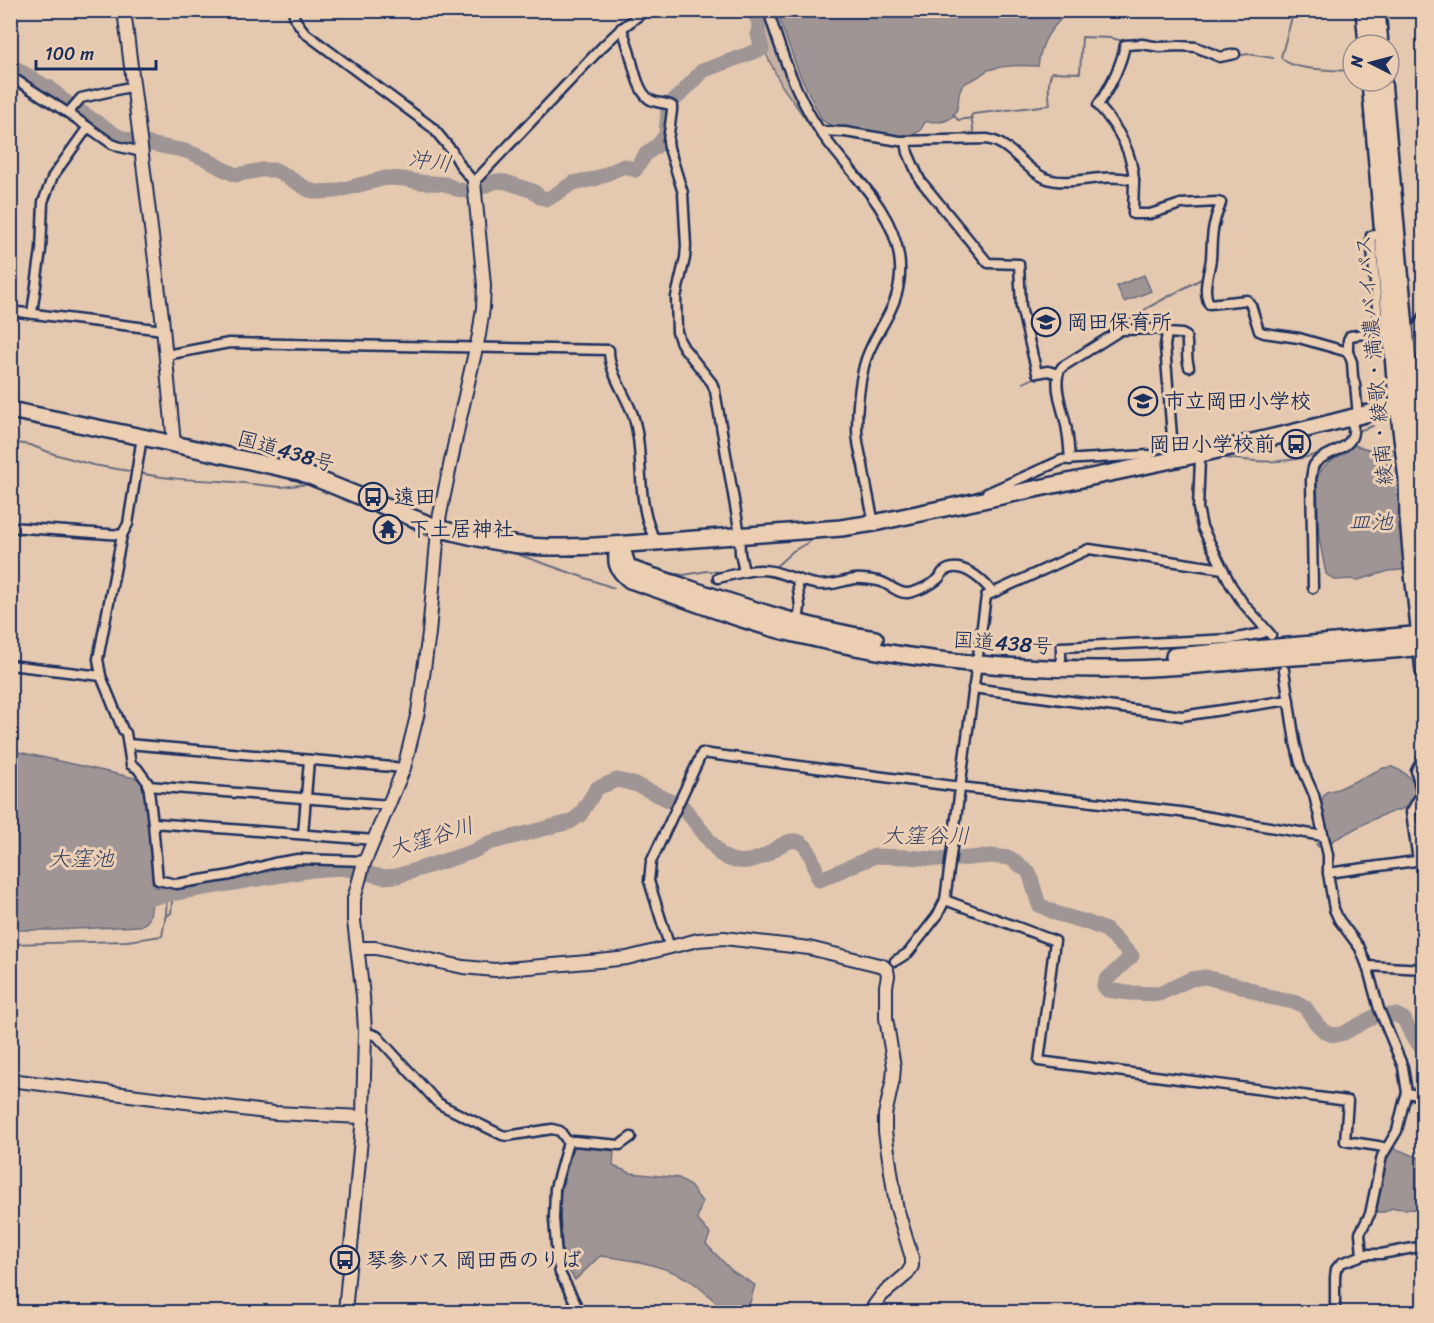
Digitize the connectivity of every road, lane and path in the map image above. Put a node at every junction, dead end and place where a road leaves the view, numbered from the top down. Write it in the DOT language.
graph roads {
  1 [pos="124,10"];
  2 [pos="293,10"];
  3 [pos="646,10"];
  4 [pos="768,10"];
  5 [pos="1364,10"];
  6 [pos="1377,10"];
  7 [pos="621,28"];
  8 [pos="1366,33"];
  9 [pos="1379,33"];
  10 [pos="1235,54"];
  11 [pos="10,76"];
  12 [pos="134,86"];
  13 [pos="1372,93"];
  14 [pos="1384,93"];
  15 [pos="69,112"];
  16 [pos="88,127"];
  17 [pos="820,131"];
  18 [pos="906,141"];
  19 [pos="142,145"];
  20 [pos="1134,180"];
  21 [pos="474,187"];
  22 [pos="1375,235"];
  23 [pos="10,311"];
  24 [pos="32,313"];
  25 [pos="1424,316"];
  26 [pos="163,330"];
  27 [pos="1167,333"];
  28 [pos="476,348"];
  29 [pos="1348,352"];
  30 [pos="1420,353"];
  31 [pos="166,355"];
  32 [pos="1189,368"];
  33 [pos="1058,374"];
  34 [pos="1411,403"];
  35 [pos="10,410"];
  36 [pos="1355,417"];
  37 [pos="142,437"];
  38 [pos="1409,442"];
  39 [pos="174,444"];
  40 [pos="1205,453"];
  41 [pos="1069,456"];
  42 [pos="1175,459"];
  43 [pos="1151,464"];
  44 [pos="956,507"];
  45 [pos="874,523"];
  46 [pos="10,527"];
  47 [pos="438,534"];
  48 [pos="122,535"];
  49 [pos="739,536"];
  50 [pos="1424,540"];
  51 [pos="656,542"];
  52 [pos="618,545"];
  53 [pos="1223,569"];
  54 [pos="744,570"];
  55 [pos="718,578"];
  56 [pos="797,579"];
  57 [pos="1313,588"];
  58 [pos="992,592"];
  59 [pos="798,623"];
  60 [pos="1422,641"];
  61 [pos="1061,658"];
  62 [pos="977,659"];
  63 [pos="10,665"];
  64 [pos="1284,670"];
  65 [pos="1424,671"];
  66 [pos="101,676"];
  67 [pos="974,688"];
  68 [pos="1289,700"];
  69 [pos="128,744"];
  70 [pos="1424,756"];
  71 [pos="309,760"];
  72 [pos="404,768"];
  73 [pos="148,786"];
  74 [pos="960,787"];
  75 [pos="306,798"];
  76 [pos="389,805"];
  77 [pos="153,823"];
  78 [pos="303,834"];
  79 [pos="374,840"];
  80 [pos="1324,841"];
  81 [pos="1421,861"];
  82 [pos="362,868"];
  83 [pos="1328,873"];
  84 [pos="945,900"];
  85 [pos="358,948"];
  86 [pos="670,948"];
  87 [pos="895,961"];
  88 [pos="1367,966"];
  89 [pos="1424,969"];
  90 [pos="365,1032"];
  91 [pos="10,1080"];
  92 [pos="1407,1093"];
  93 [pos="1424,1096"];
  94 [pos="363,1117"];
  95 [pos="631,1137"];
  96 [pos="568,1142"];
  97 [pos="1386,1148"];
  98 [pos="1424,1246"];
  99 [pos="1364,1254"];
  100 [pos="345,1312"];
  101 [pos="580,1312"];
  102 [pos="870,1312"];
  103 [pos="1335,1312"];
  1 -- 12 [label="street"];
  2 -- 21 [label="street"];
  3 -- 7 [label="street"];
  4 -- 17 [label="street"];
  5 -- 8 [label="highway"];
  6 -- 9 [label="highway"];
  7 -- 21 [label="street"];
  7 -- 49 [label="street"];
  10 -- 20 [label="street"];
  11 -- 15 [label="street"];
  12 -- 15 [label="street"];
  12 -- 19 [label="street"];
  13 -- 34 [label="highway, 綾南・綾歌・満濃バイパス"];
  14 -- 34 [label="highway, 綾南・綾歌・満濃バイパス"];
  15 -- 16 [label="street"];
  16 -- 19 [label="street"];
  16 -- 24 [label="street"];
  17 -- 18 [label="street"];
  17 -- 45 [label="street"];
  18 -- 20 [label="street"];
  18 -- 33 [label="street"];
  19 -- 26 [label="street"];
  20 -- 29 [label="street"];
  21 -- 28 [label="street"];
  22 -- 29 [label="street"];
  23 -- 24 [label="street"];
  24 -- 26 [label="street"];
  25 -- 30 [label="street"];
  26 -- 31 [label="street"];
  27 -- 32 [label="street"];
  27 -- 33 [label="street"];
  27 -- 42 [label="street"];
  28 -- 31 [label="street"];
  28 -- 47 [label="street"];
  28 -- 51 [label="street"];
  29 -- 36 [label="street"];
  31 -- 39 [label="street"];
  33 -- 41 [label="street"];
  34 -- 36 [label="highway, 国道438号"];
  34 -- 38 [label="highway, 綾南・綾歌・満濃バイパス"];
  35 -- 37 [label="highway, 国道438号"];
  36 -- 40 [label="highway, 国道438号"];
  36 -- 57 [label="street"];
  37 -- 39 [label="highway, 国道438号"];
  37 -- 48 [label="street"];
  38 -- 50 [label="highway, 綾南・綾歌・満濃バイパス"];
  38 -- 60 [label="highway, 綾南・綾歌・満濃バイパス"];
  39 -- 47 [label="highway, 国道438号"];
  40 -- 42 [label="highway, 国道438号"];
  40 -- 53 [label="street"];
  41 -- 43 [label="street"];
  41 -- 44 [label="street"];
  42 -- 43 [label="highway, 国道438号"];
  43 -- 44 [label="highway, 国道438号"];
  44 -- 45 [label="highway, 国道438号"];
  45 -- 49 [label="highway, 国道438号"];
  46 -- 48 [label="street"];
  47 -- 52 [label="highway, 国道438号"];
  47 -- 72 [label="street"];
  48 -- 66 [label="street"];
  49 -- 51 [label="highway, 国道438号"];
  49 -- 54 [label="street"];
  51 -- 52 [label="highway, 国道438号"];
  52 -- 59 [label="highway, 国道438号"];
  52 -- 62 [label="highway, 国道438号"];
  53 -- 58 [label="street"];
  53 -- 61 [label="street"];
  54 -- 55 [label="street"];
  54 -- 56 [label="street"];
  56 -- 58 [label="street"];
  56 -- 59 [label="street"];
  58 -- 62 [label="street"];
  59 -- 62 [label="highway, 国道438号"];
  60 -- 61 [label="highway, 国道438号"];
  60 -- 62 [label="highway, 国道438号"];
  60 -- 65 [label="highway, 綾南・綾歌・満濃バイパス"];
  61 -- 62 [label="highway, 国道438号"];
  62 -- 67 [label="street"];
  63 -- 66 [label="street"];
  64 -- 68 [label="street"];
  66 -- 69 [label="street"];
  67 -- 68 [label="street"];
  67 -- 74 [label="street"];
  68 -- 80 [label="street"];
  69 -- 71 [label="street"];
  69 -- 73 [label="street"];
  70 -- 81 [label="street"];
  71 -- 72 [label="street"];
  71 -- 75 [label="street"];
  72 -- 76 [label="street"];
  73 -- 75 [label="street"];
  73 -- 77 [label="street"];
  74 -- 80 [label="street"];
  74 -- 84 [label="street"];
  74 -- 86 [label="street"];
  75 -- 76 [label="street"];
  75 -- 78 [label="street"];
  76 -- 79 [label="street"];
  77 -- 78 [label="street"];
  77 -- 82 [label="street"];
  78 -- 79 [label="street"];
  79 -- 82 [label="street"];
  80 -- 83 [label="street"];
  81 -- 83 [label="street"];
  82 -- 85 [label="street"];
  83 -- 88 [label="street"];
  84 -- 87 [label="street"];
  84 -- 97 [label="street"];
  85 -- 86 [label="street"];
  85 -- 90 [label="street"];
  86 -- 102 [label="street"];
  88 -- 89 [label="street"];
  88 -- 92 [label="street"];
  90 -- 94 [label="street"];
  90 -- 96 [label="street"];
  91 -- 94 [label="street"];
  92 -- 93 [label="street"];
  92 -- 97 [label="street"];
  94 -- 100 [label="street"];
  95 -- 96 [label="street"];
  96 -- 101 [label="street"];
  97 -- 99 [label="street"];
  98 -- 99 [label="street"];
  99 -- 103 [label="street"];
}
